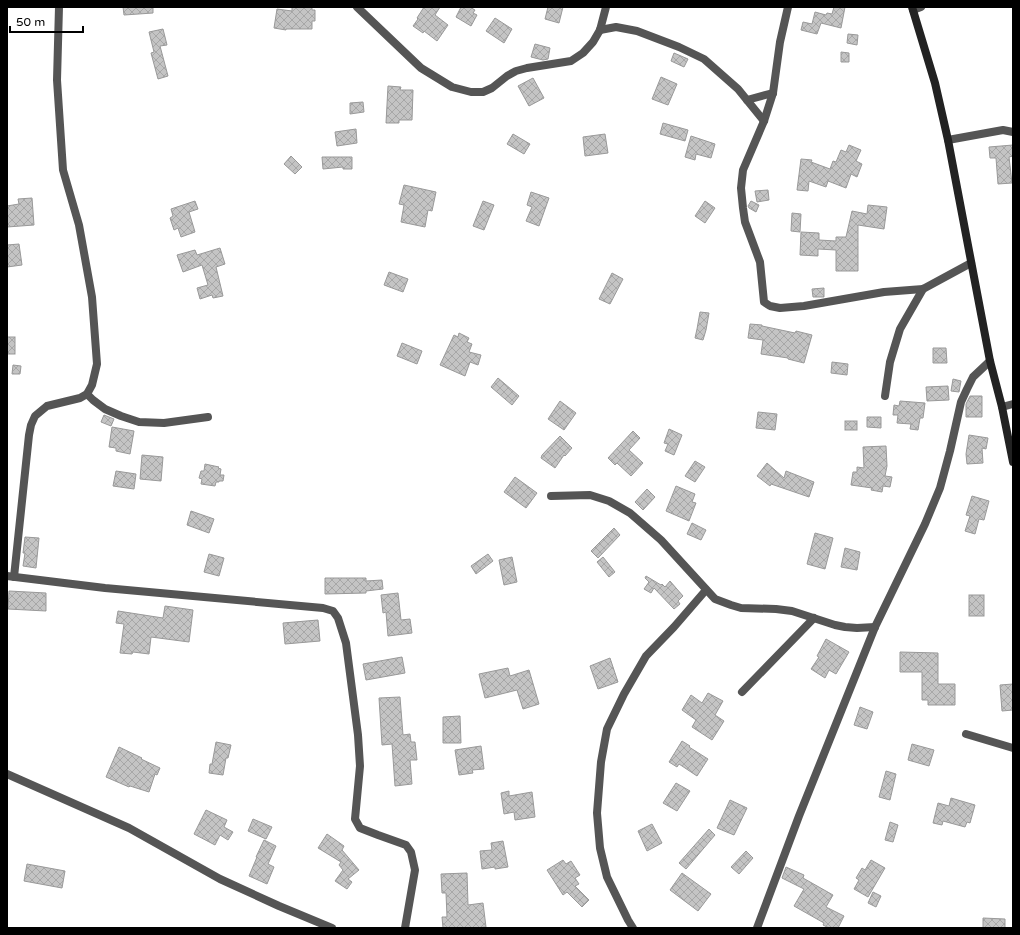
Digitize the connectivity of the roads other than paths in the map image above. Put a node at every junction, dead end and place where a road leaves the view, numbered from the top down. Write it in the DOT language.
graph roads {
  1 [pos="59,7"];
  2 [pos="357,7"];
  3 [pos="788,7"];
  4 [pos="915,8"];
  5 [pos="605,10"];
  6 [pos="616,27"];
  7 [pos="600,30"];
  8 [pos="773,93"];
  9 [pos="747,100"];
  10 [pos="764,121"];
  11 [pos="1013,132"];
  12 [pos="948,140"];
  13 [pos="971,263"];
  14 [pos="923,289"];
  15 [pos="990,361"];
  16 [pos="87,394"];
  17 [pos="885,396"];
  18 [pos="1013,404"];
  19 [pos="1002,407"];
  20 [pos="208,417"];
  21 [pos="1013,462"];
  22 [pos="551,496"];
  23 [pos="11,576"];
  24 [pos="706,590"];
  25 [pos="814,618"];
  26 [pos="875,627"];
  27 [pos="742,692"];
  28 [pos="966,734"];
  29 [pos="1013,748"];
  30 [pos="7,774"];
  31 [pos="332,928"];
  32 [pos="405,928"];
  33 [pos="633,928"];
  34 [pos="757,928"];
  1 -- 16 [label="street"];
  2 -- 7 [label="street"];
  3 -- 8 [label="street"];
  4 -- 12 [label="street"];
  5 -- 6 [label="street"];
  5 -- 7 [label="street"];
  6 -- 7 [label="street"];
  6 -- 9 [label="street"];
  8 -- 9 [label="street"];
  8 -- 10 [label="street"];
  9 -- 10 [label="street"];
  10 -- 14 [label="street"];
  11 -- 12 [label="street"];
  12 -- 13 [label="street"];
  13 -- 14 [label="street"];
  13 -- 15 [label="street"];
  14 -- 17 [label="street"];
  15 -- 19 [label="street"];
  15 -- 26 [label="street"];
  16 -- 20 [label="street"];
  16 -- 23 [label="street"];
  18 -- 19 [label="street"];
  19 -- 21 [label="street"];
  22 -- 24 [label="street"];
  23 -- 32 [label="street"];
  24 -- 25 [label="street"];
  24 -- 33 [label="street"];
  25 -- 26 [label="street"];
  25 -- 27 [label="street"];
  26 -- 34 [label="street"];
  28 -- 29 [label="street"];
  30 -- 31 [label="street"];
}
